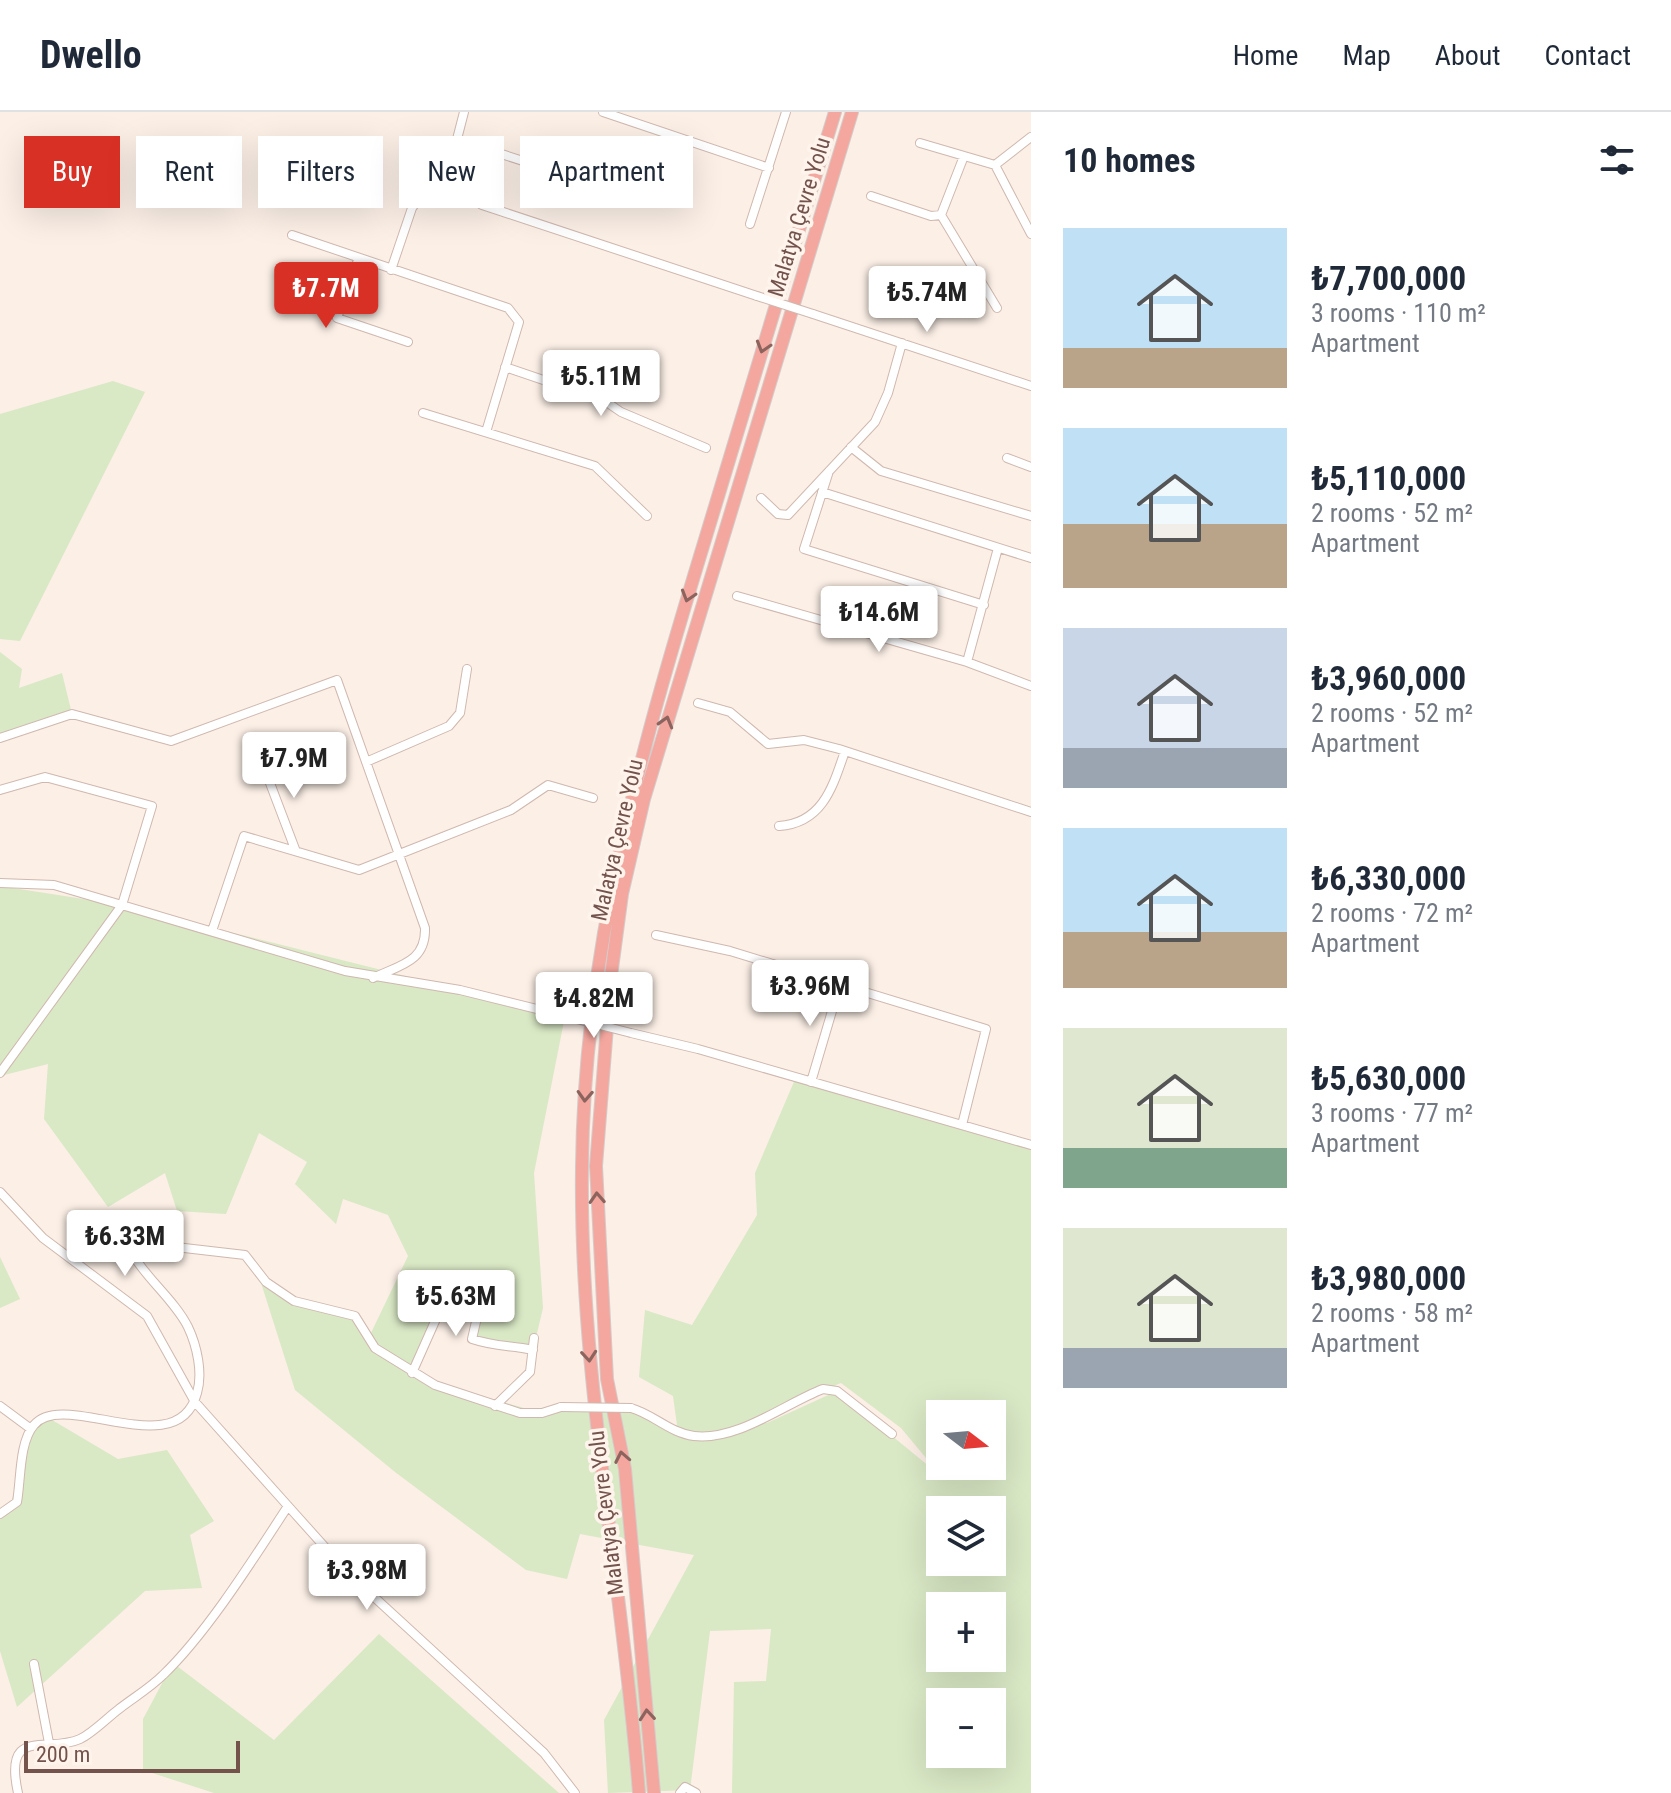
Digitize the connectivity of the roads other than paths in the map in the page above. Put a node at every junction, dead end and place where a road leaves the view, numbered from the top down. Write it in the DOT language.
graph roads {
  1 [pos="464,112"];
  2 [pos="603,112"];
  3 [pos="786,112"];
  4 [pos="835,112"];
  5 [pos="852,112"];
  6 [pos="459,136"];
  7 [pos="1031,137"];
  8 [pos="920,143"];
  9 [pos="964,156"];
  10 [pos="995,165"];
  11 [pos="769,168"];
  12 [pos="871,196"];
  13 [pos="412,208"];
  14 [pos="491,208"];
  15 [pos="941,215"];
  16 [pos="750,224"];
  17 [pos="1031,234"];
  18 [pos="292,235"];
  19 [pos="358,260"];
  20 [pos="391,270"];
  21 [pos="997,308"];
  22 [pos="408,342"];
  23 [pos="902,343"];
  24 [pos="505,367"];
  25 [pos="1031,386"];
  26 [pos="423,413"];
  27 [pos="486,432"];
  28 [pos="851,447"];
  29 [pos="706,448"];
  30 [pos="1007,458"];
  31 [pos="1031,467"];
  32 [pos="829,471"];
  33 [pos="822,492"];
  34 [pos="761,498"];
  35 [pos="647,516"];
  36 [pos="1031,516"];
  37 [pos="998,548"];
  38 [pos="1031,558"];
  39 [pos="737,596"];
  40 [pos="984,605"];
  41 [pos="967,662"];
  42 [pos="467,669"];
  43 [pos="1031,685"];
  44 [pos="698,703"];
  45 [pos="0,738"];
  46 [pos="845,751"];
  47 [pos="262,762"];
  48 [pos="366,762"];
  49 [pos="0,790"];
  50 [pos="593,798"];
  51 [pos="1031,812"];
  52 [pos="779,826"];
  53 [pos="295,849"];
  54 [pos="399,855"];
  55 [pos="0,883"];
  56 [pos="122,905"];
  57 [pos="212,931"];
  58 [pos="656,935"];
  59 [pos="373,978"];
  60 [pos="840,984"];
  61 [pos="0,1073"];
  62 [pos="811,1082"];
  63 [pos="962,1125"];
  64 [pos="1031,1145"];
  65 [pos="0,1192"];
  66 [pos="534,1338"];
  67 [pos="533,1350"];
  68 [pos="412,1373"];
  69 [pos="195,1402"];
  70 [pos="0,1406"];
  71 [pos="495,1406"];
  72 [pos="31,1429"];
  73 [pos="892,1434"];
  74 [pos="288,1506"];
  75 [pos="0,1514"];
  76 [pos="34,1664"];
  77 [pos="49,1743"];
  78 [pos="18,1793"];
  79 [pos="575,1793"];
  80 [pos="639,1793"];
  81 [pos="654,1793"];
  82 [pos="680,1793"];
  83 [pos="696,1793"];
  1 -- 6 [label="street"];
  2 -- 11 [label="street"];
  3 -- 11 [label="street"];
  4 -- 80 [label="highway, Malatya Çevre Yolu, one-way"];
  81 -- 5 [label="highway, Malatya Çevre Yolu, one-way"];
  7 -- 10 [label="street"];
  8 -- 9 [label="street"];
  9 -- 10 [label="street"];
  9 -- 15 [label="street"];
  10 -- 17 [label="street"];
  11 -- 16 [label="street"];
  12 -- 15 [label="street"];
  13 -- 20 [label="street"];
  14 -- 23 [label="street, bridge"];
  15 -- 21 [label="street"];
  18 -- 19 [label="street"];
  19 -- 20 [label="street"];
  19 -- 22 [label="street"];
  20 -- 24 [label="street"];
  23 -- 25 [label="street"];
  23 -- 28 [label="street"];
  24 -- 27 [label="street"];
  24 -- 29 [label="street"];
  26 -- 27 [label="street"];
  27 -- 35 [label="street"];
  28 -- 32 [label="street"];
  28 -- 36 [label="street"];
  30 -- 31 [label="street"];
  32 -- 33 [label="street"];
  32 -- 34 [label="street"];
  33 -- 37 [label="street"];
  33 -- 40 [label="street"];
  37 -- 38 [label="street"];
  37 -- 40 [label="street"];
  39 -- 41 [label="street"];
  40 -- 41 [label="street"];
  41 -- 43 [label="street"];
  42 -- 48 [label="street"];
  44 -- 46 [label="street"];
  45 -- 48 [label="street"];
  46 -- 51 [label="street"];
  46 -- 52 [label="street"];
  47 -- 53 [label="street"];
  48 -- 54 [label="street"];
  49 -- 56 [label="street"];
  50 -- 54 [label="street"];
  53 -- 54 [label="street"];
  53 -- 57 [label="street"];
  54 -- 59 [label="street"];
  55 -- 56 [label="street"];
  56 -- 57 [label="street"];
  56 -- 61 [label="street"];
  57 -- 59 [label="street"];
  58 -- 60 [label="street"];
  59 -- 62 [label="street, bridge"];
  60 -- 62 [label="street"];
  60 -- 63 [label="street"];
  62 -- 63 [label="street"];
  63 -- 64 [label="street"];
  65 -- 69 [label="street"];
  66 -- 67 [label="street"];
  67 -- 68 [label="street"];
  67 -- 71 [label="street"];
  68 -- 69 [label="street"];
  68 -- 71 [label="street"];
  69 -- 72 [label="street"];
  69 -- 74 [label="street"];
  70 -- 72 [label="street"];
  71 -- 73 [label="street, bridge"];
  72 -- 75 [label="street"];
  74 -- 77 [label="street"];
  74 -- 79 [label="street"];
  76 -- 77 [label="street"];
  77 -- 78 [label="street"];
  82 -- 83 [label="street"];
}
